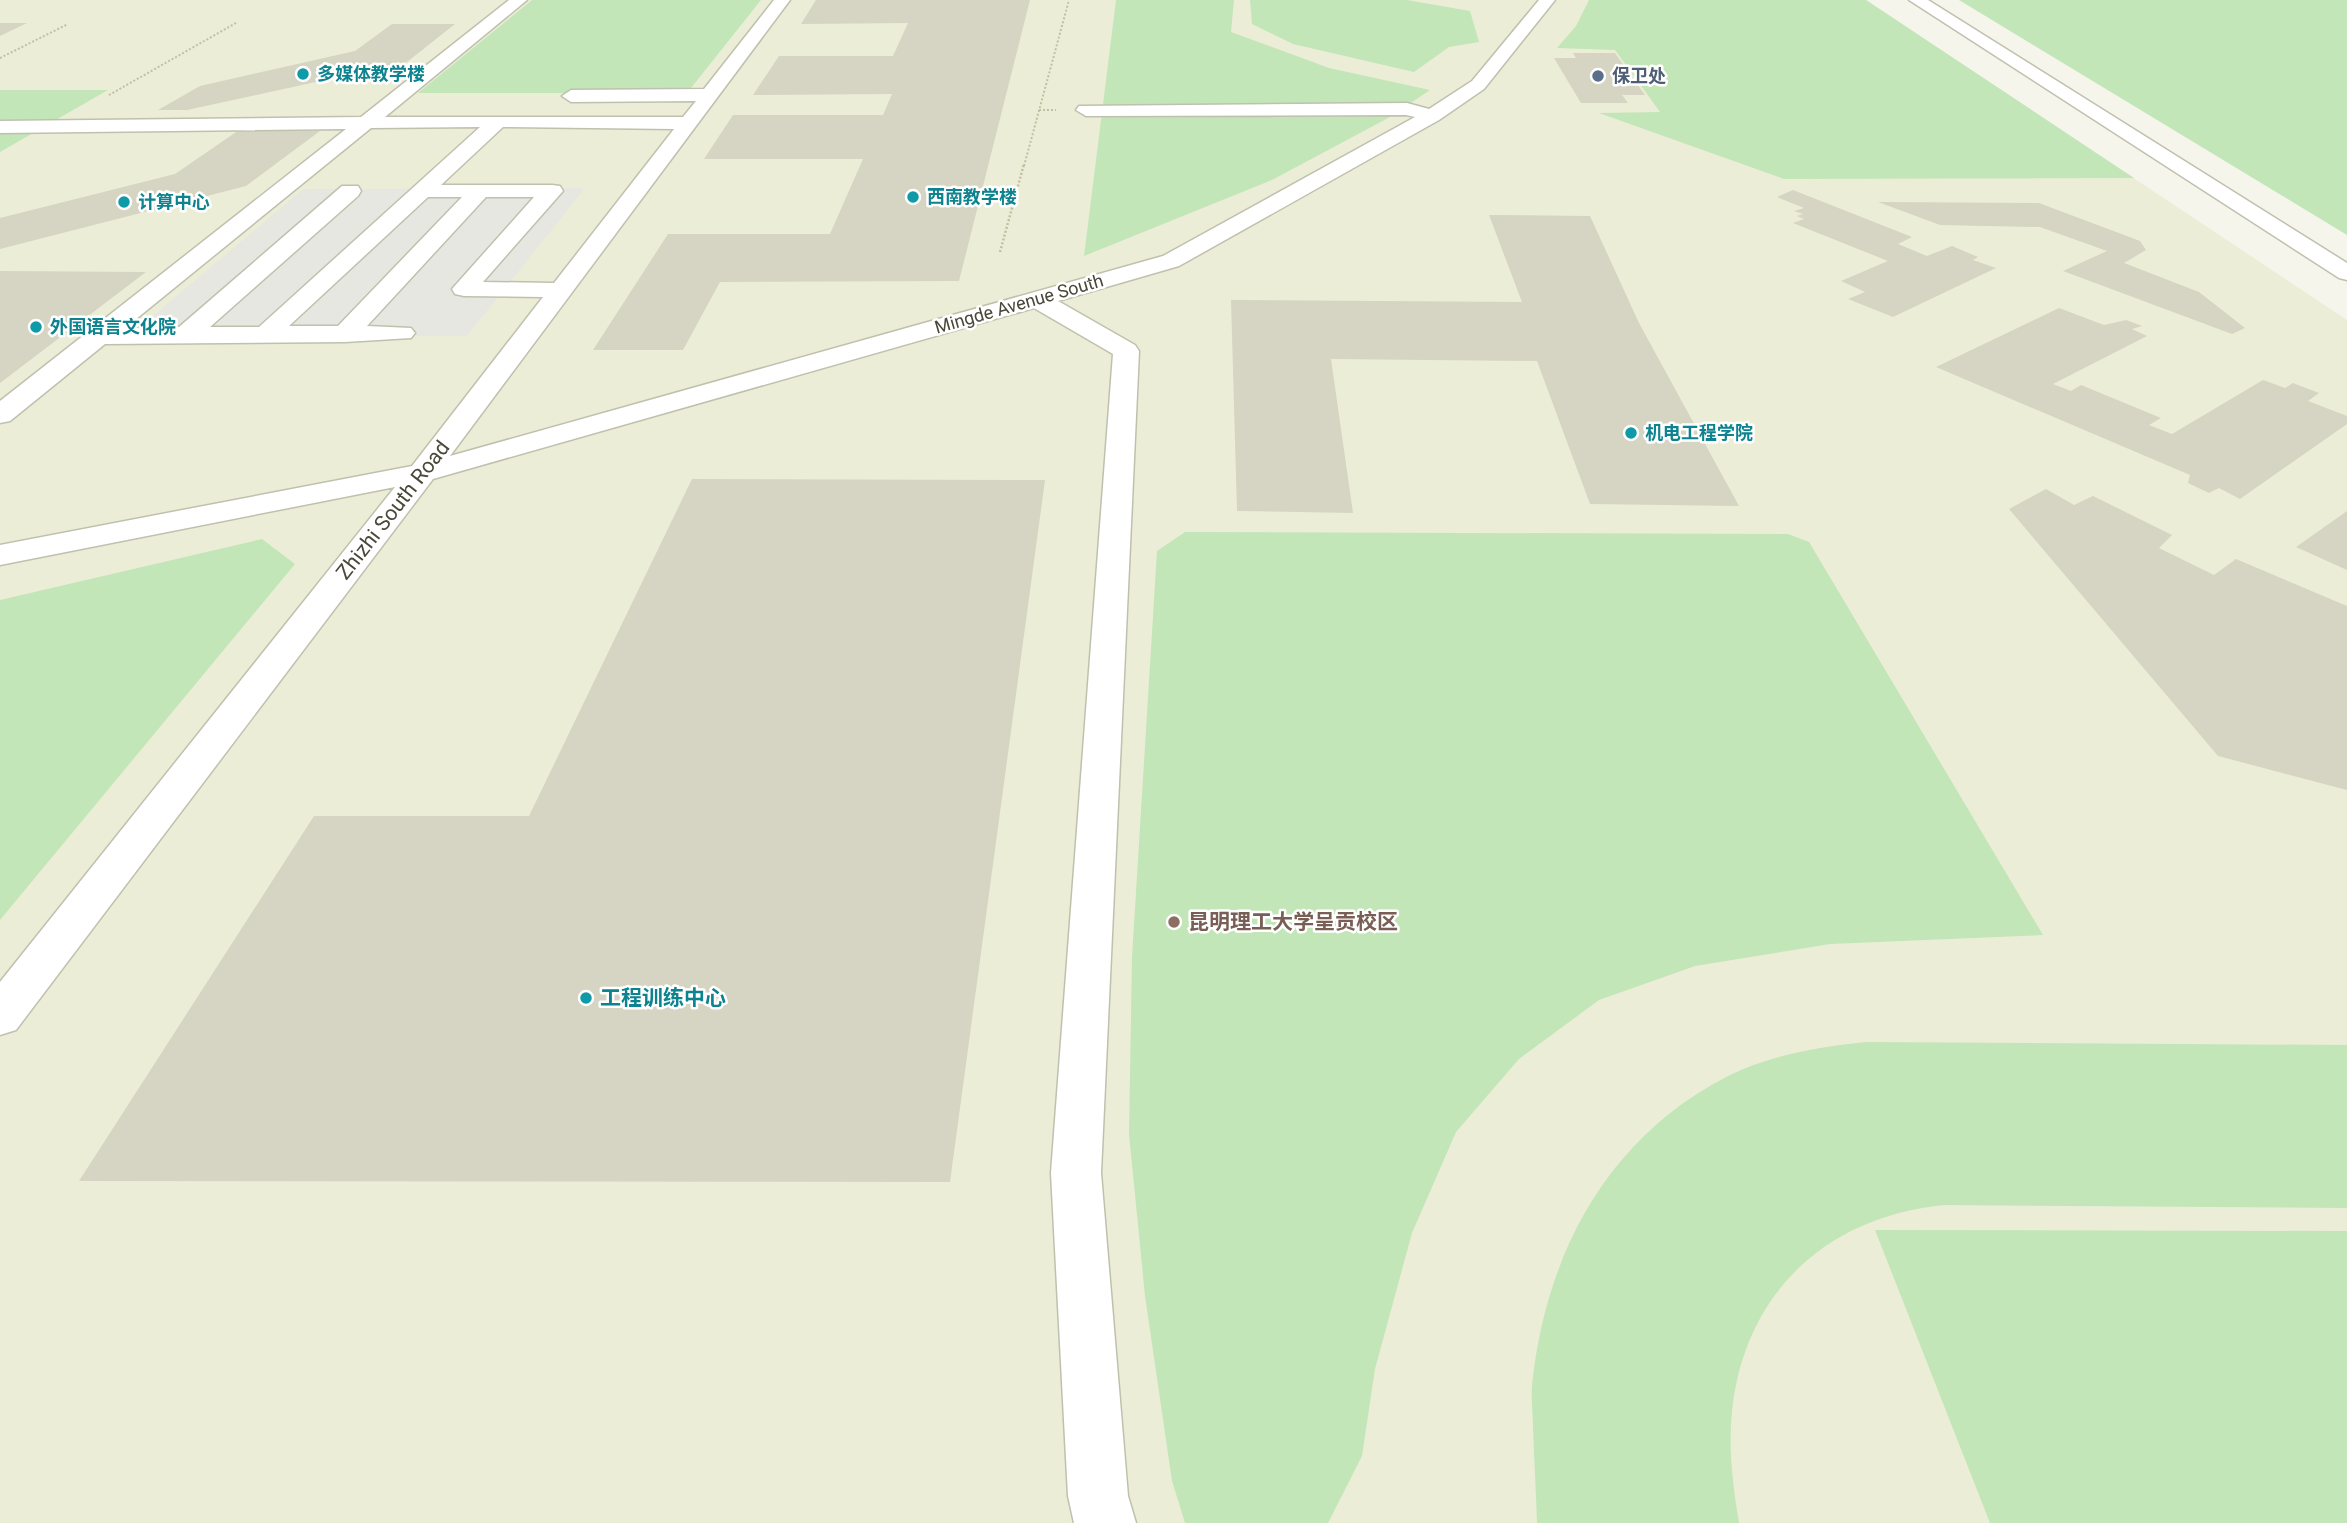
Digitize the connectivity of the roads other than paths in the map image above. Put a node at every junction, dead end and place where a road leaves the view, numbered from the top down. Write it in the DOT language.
graph roads {
  1 [pos="519,0"];
  2 [pos="782,0"];
  3 [pos="1547,0"];
  4 [pos="1917,0"];
  5 [pos="710,95"];
  6 [pos="547,96"];
  7 [pos="397,97"];
  8 [pos="425,97"];
  9 [pos="1086,110"];
  10 [pos="1432,116"];
  11 [pos="498,121"];
  12 [pos="688,123"];
  13 [pos="362,124"];
  14 [pos="0,127"];
  15 [pos="350,191"];
  16 [pos="422,191"];
  17 [pos="480,191"];
  18 [pos="277,193"];
  19 [pos="2347,273"];
  20 [pos="561,290"];
  21 [pos="1037,299"];
  22 [pos="402,333"];
  23 [pos="266,334"];
  24 [pos="345,334"];
  25 [pos="186,335"];
  26 [pos="98,336"];
  27 [pos="0,415"];
  28 [pos="422,473"];
  29 [pos="0,555"];
  30 [pos="0,1016"];
  31 [pos="1105,1523"];
  1 -- 7 [label="street"];
  2 -- 5 [label="street, Zhizhi South Road"];
  3 -- 10 [label="street, Mingde Avenue South"];
  4 -- 19 [label="street"];
  5 -- 6 [label="street"];
  5 -- 12 [label="street, Zhizhi South Road"];
  7 -- 8 [label="street"];
  7 -- 13 [label="street"];
  9 -- 10 [label="street"];
  10 -- 21 [label="street, Mingde Avenue South"];
  11 -- 12 [label="street"];
  11 -- 13 [label="street"];
  11 -- 16 [label="street"];
  12 -- 20 [label="street, Zhizhi South Road"];
  13 -- 14 [label="street"];
  13 -- 18 [label="street"];
  15 -- 16 [label="street"];
  15 -- 18 [label="street"];
  15 -- 25 [label="street"];
  16 -- 17 [label="street"];
  16 -- 23 [label="street"];
  17 -- 20 [label="street"];
  17 -- 24 [label="street"];
  18 -- 26 [label="street"];
  20 -- 28 [label="street, Zhizhi South Road"];
  21 -- 28 [label="street, Mingde Avenue South"];
  21 -- 31 [label="street"];
  22 -- 24 [label="street"];
  23 -- 24 [label="street"];
  23 -- 25 [label="street"];
  25 -- 26 [label="street"];
  26 -- 27 [label="street"];
  28 -- 29 [label="street, Mingde Avenue South"];
  28 -- 30 [label="street, Zhizhi South Road"];
}
